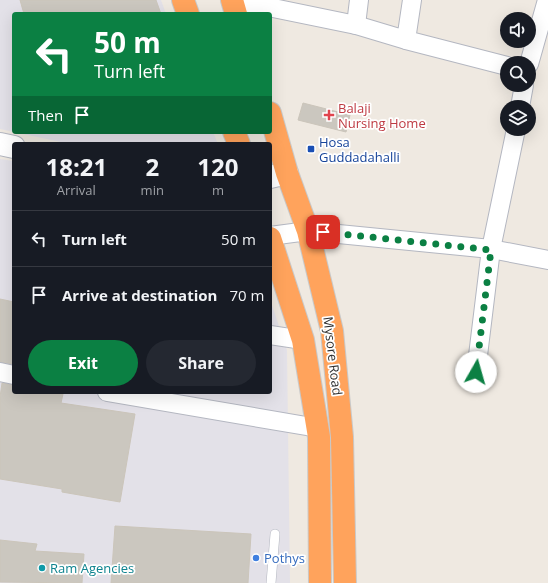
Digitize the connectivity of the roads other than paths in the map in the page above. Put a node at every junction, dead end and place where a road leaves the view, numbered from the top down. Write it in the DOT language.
graph roads {
  1 [pos="183,0"];
  2 [pos="233,0"];
  3 [pos="359,0"];
  4 [pos="412,0"];
  5 [pos="547,0"];
  6 [pos="187,12"];
  7 [pos="236,12"];
  8 [pos="356,25"];
  9 [pos="406,40"];
  10 [pos="531,56"];
  11 [pos="500,64"];
  12 [pos="272,127"];
  13 [pos="515,136"];
  14 [pos="0,144"];
  15 [pos="12,147"];
  16 [pos="279,175"];
  17 [pos="308,231"];
  18 [pos="272,237"];
  19 [pos="272,243"];
  20 [pos="491,250"];
  21 [pos="548,260"];
  22 [pos="272,335"];
  23 [pos="303,340"];
  24 [pos="0,372"];
  25 [pos="476,372"];
  26 [pos="12,375"];
  27 [pos="119,394"];
  28 [pos="318,428"];
  29 [pos="275,534"];
  30 [pos="271,583"];
  31 [pos="320,583"];
  32 [pos="345,583"];
  1 -- 6 [label="highway"];
  2 -- 7 [label="highway"];
  2 -- 8 [label="street"];
  3 -- 8 [label="street"];
  4 -- 9 [label="street"];
  5 -- 10 [label="street"];
  8 -- 9 [label="street"];
  9 -- 11 [label="street"];
  12 -- 16 [label="highway, Mysore Road"];
  13 -- 20 [label="street"];
  14 -- 15 [label="street"];
  16 -- 17 [label="highway, Mysore Road"];
  17 -- 18 [label="street"];
  17 -- 20 [label="street"];
  17 -- 32 [label="highway, Mysore Road"];
  19 -- 23 [label="highway, Mysore Road"];
  20 -- 21 [label="street"];
  20 -- 25 [label="street"];
  22 -- 23 [label="street"];
  23 -- 28 [label="highway, Mysore Road"];
  24 -- 26 [label="street"];
  27 -- 28 [label="street"];
  28 -- 31 [label="highway, Mysore Road"];
  29 -- 30 [label="lane"];
}
